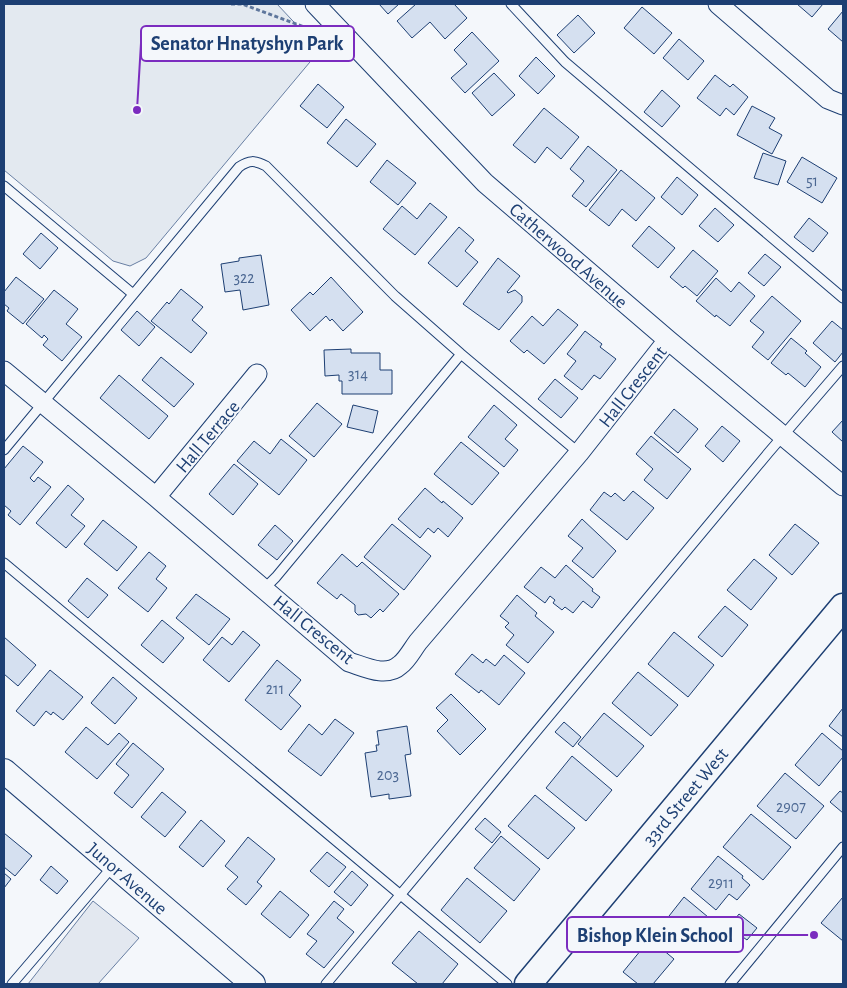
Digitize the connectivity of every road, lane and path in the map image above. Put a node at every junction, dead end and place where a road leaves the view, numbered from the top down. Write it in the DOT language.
graph roads {
  1 [pos="231,4"];
  2 [pos="315,4"];
  3 [pos="511,4"];
  4 [pos="718,4"];
  5 [pos="307,28"];
  6 [pos="843,105"];
  7 [pos="4,186"];
  8 [pos="133,294"];
  9 [pos="843,298"];
  10 [pos="668,340"];
  11 [pos="461,354"];
  12 [pos="843,366"];
  13 [pos="4,371"];
  14 [pos="257,374"];
  15 [pos="42,404"];
  16 [pos="784,436"];
  17 [pos="4,450"];
  18 [pos="579,453"];
  19 [pos="843,486"];
  20 [pos="156,497"];
  21 [pos="4,563"];
  22 [pos="264,589"];
  23 [pos="843,607"];
  24 [pos="4,770"];
  25 [pos="843,847"];
  26 [pos="113,866"];
  27 [pos="401,894"];
  28 [pos="12,984"];
  29 [pos="253,984"];
  30 [pos="326,984"];
  31 [pos="508,984"];
  32 [pos="528,984"];
  33 [pos="730,984"];
  1 -- 5 [label="path"];
  2 -- 10 [label="street, Catherwood Avenue"];
  3 -- 9 [label="lane"];
  4 -- 6 [label="street"];
  7 -- 8 [label="lane"];
  8 -- 11 [label="lane"];
  8 -- 15 [label="lane"];
  10 -- 16 [label="street, Catherwood Avenue"];
  10 -- 18 [label="street, Hall Crescent"];
  11 -- 18 [label="lane"];
  11 -- 22 [label="lane"];
  12 -- 16 [label="lane"];
  13 -- 15 [label="street, Hall Crescent"];
  14 -- 20 [label="street, Hall Terrace"];
  15 -- 17 [label="lane"];
  15 -- 20 [label="street, Hall Crescent"];
  16 -- 19 [label="street, Catherwood Avenue"];
  16 -- 27 [label="lane"];
  18 -- 22 [label="street, Hall Crescent"];
  20 -- 22 [label="street, Hall Crescent"];
  21 -- 27 [label="lane"];
  23 -- 32 [label="main road, 33rd Street West"];
  24 -- 26 [label="street, Junor Avenue"];
  25 -- 33 [label="lane"];
  26 -- 28 [label="lane"];
  26 -- 29 [label="street, Junor Avenue"];
  27 -- 30 [label="lane"];
  27 -- 31 [label="lane"];
}
